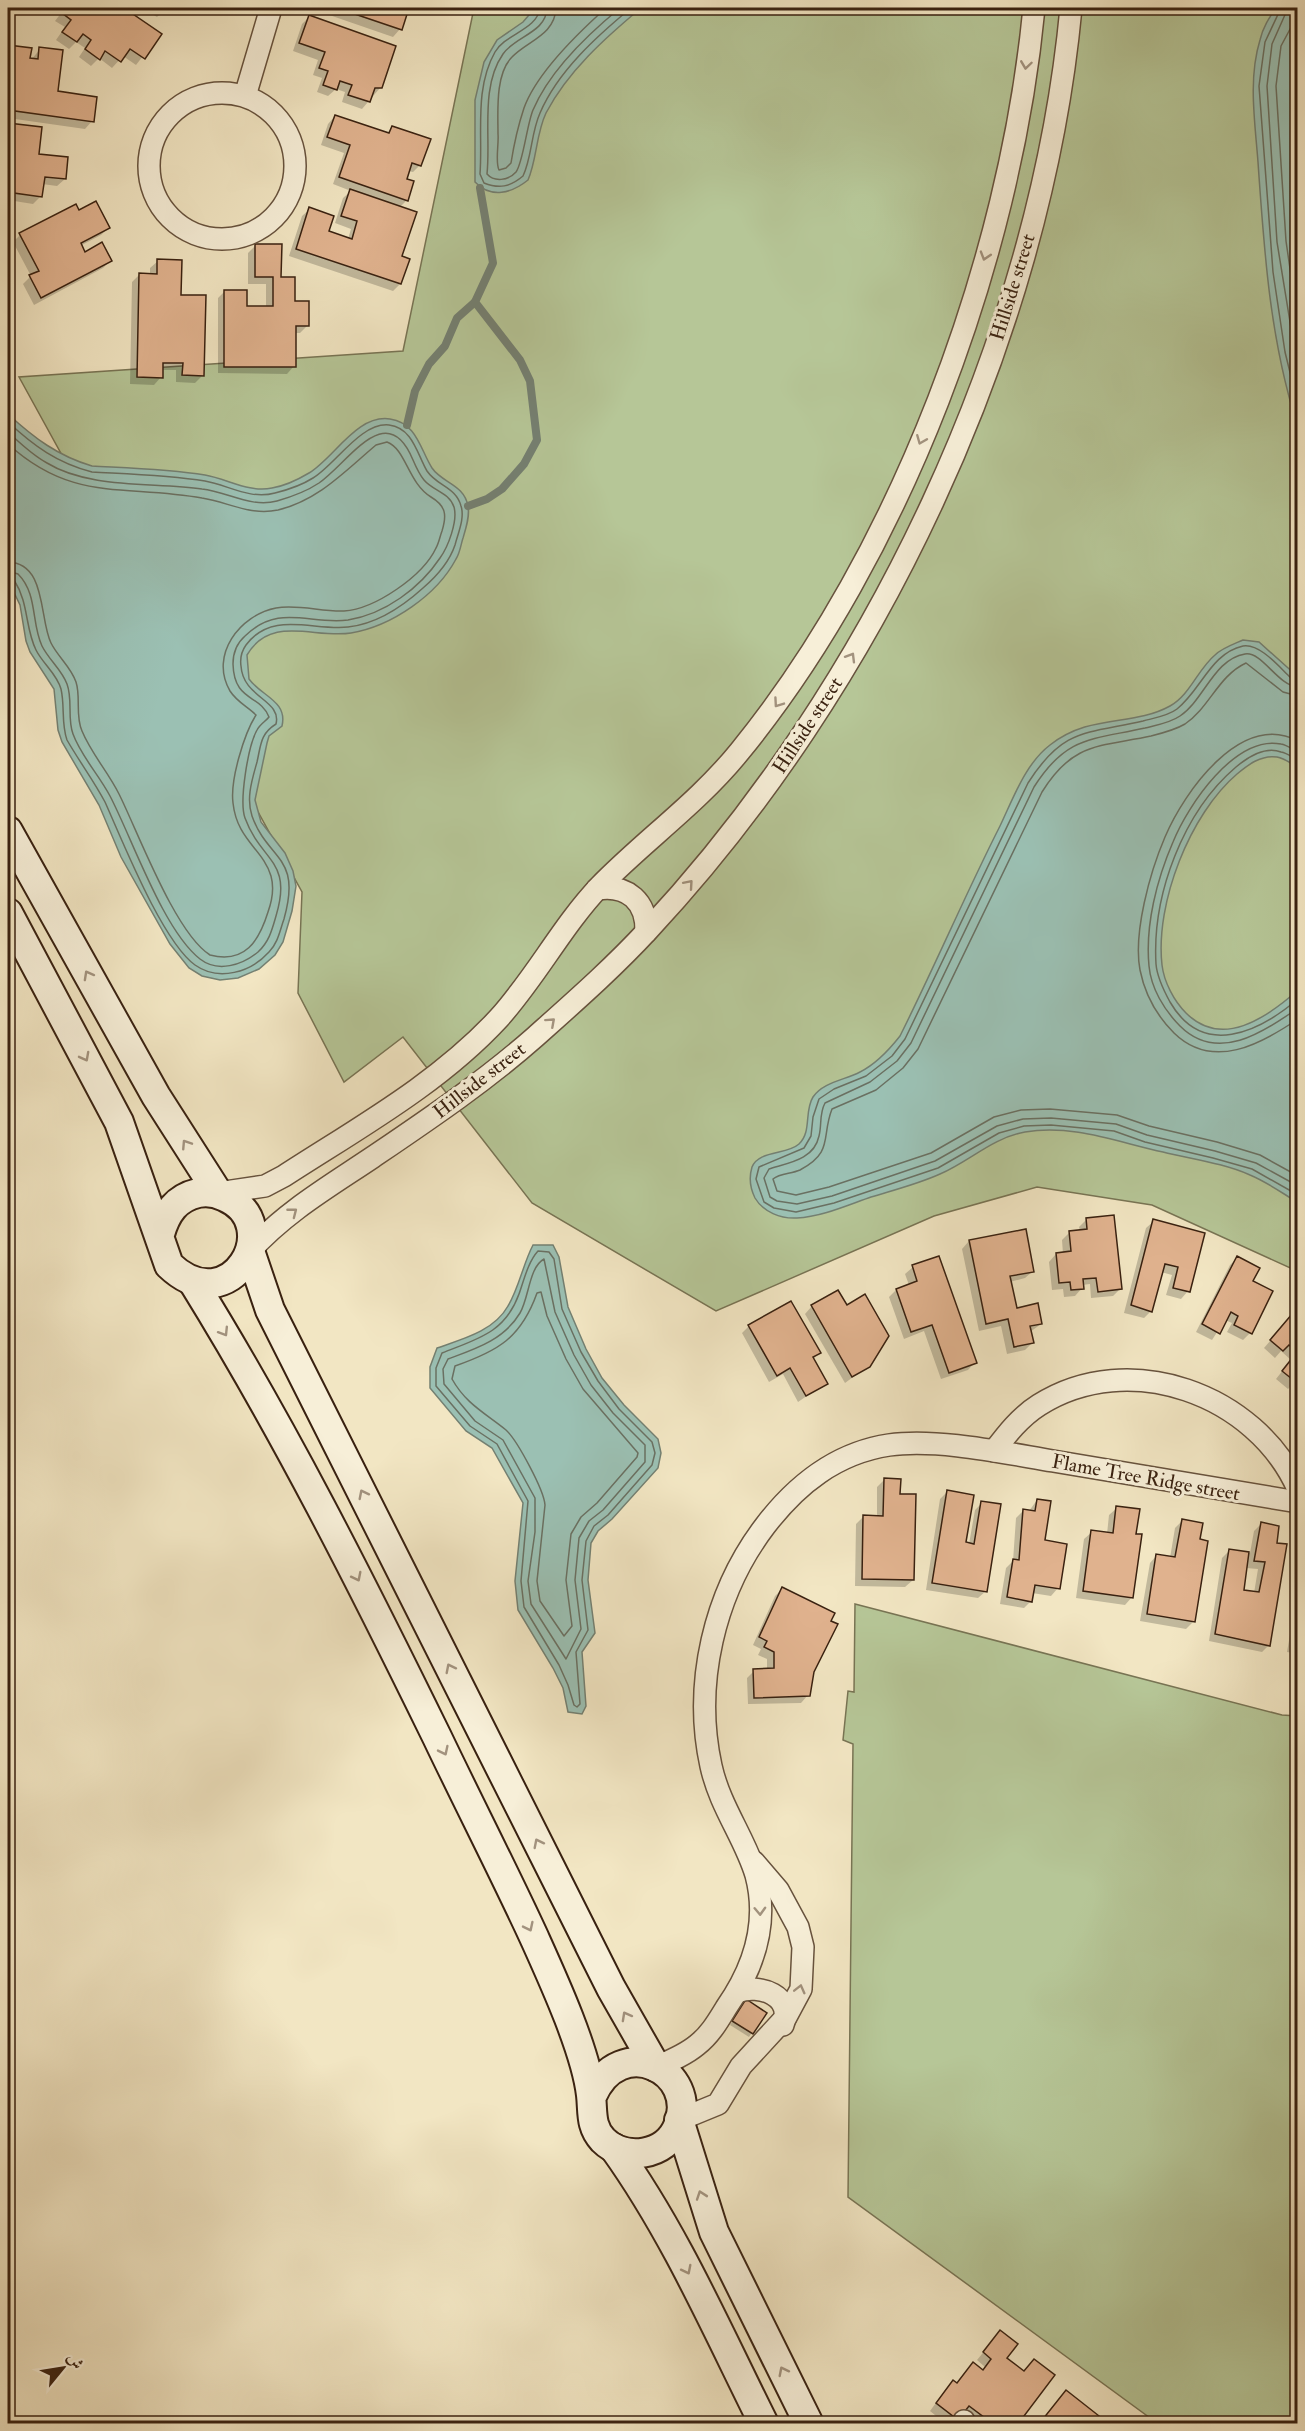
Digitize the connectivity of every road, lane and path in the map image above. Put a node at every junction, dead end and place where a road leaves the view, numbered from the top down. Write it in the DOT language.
graph roads {
  1 [pos="271,8"];
  2 [pos="1034,8"];
  3 [pos="1071,8"];
  4 [pos="245,96"];
  5 [pos="8,831"];
  6 [pos="597,889"];
  7 [pos="8,913"];
  8 [pos="646,932"];
  9 [pos="218,1193"];
  10 [pos="160,1234"];
  11 [pos="250,1251"];
  12 [pos="193,1282"];
  13 [pos="994,1451"];
  14 [pos="1298,1489"];
  15 [pos="1298,1502"];
  16 [pos="748,1854"];
  17 [pos="737,1992"];
  18 [pos="786,2016"];
  19 [pos="656,2067"];
  20 [pos="592,2096"];
  21 [pos="680,2120"];
  22 [pos="614,2148"];
  23 [pos="764,2424"];
  24 [pos="809,2424"];
  1 -- 4 [label="street"];
  2 -- 6 [label="street, Hillside street, one-way"];
  8 -- 3 [label="street, Hillside street, one-way"];
  4 -- 4 [label="street"];
  9 -- 5 [label="street, one-way"];
  6 -- 8 [label="street"];
  6 -- 9 [label="street, Hillside street"];
  7 -- 10 [label="street, one-way"];
  11 -- 8 [label="street, Hillside street, one-way"];
  9 -- 10 [label="street"];
  9 -- 11 [label="street"];
  10 -- 12 [label="street"];
  11 -- 12 [label="street"];
  19 -- 11 [label="street, one-way"];
  12 -- 20 [label="street, one-way"];
  13 -- 14 [label="street"];
  13 -- 15 [label="street, Flame Tree Ridge street"];
  13 -- 16 [label="street, Flame Tree Ridge street"];
  16 -- 17 [label="street, Flame Tree Ridge street, one-way"];
  18 -- 16 [label="street, Flame Tree Ridge street, one-way"];
  17 -- 18 [label="street"];
  17 -- 19 [label="street, Flame Tree Ridge street"];
  18 -- 21 [label="street, Flame Tree Ridge street"];
  19 -- 20 [label="street"];
  19 -- 21 [label="street"];
  20 -- 22 [label="street"];
  21 -- 22 [label="street"];
  24 -- 21 [label="street, one-way"];
  22 -- 23 [label="street, one-way"];
}
